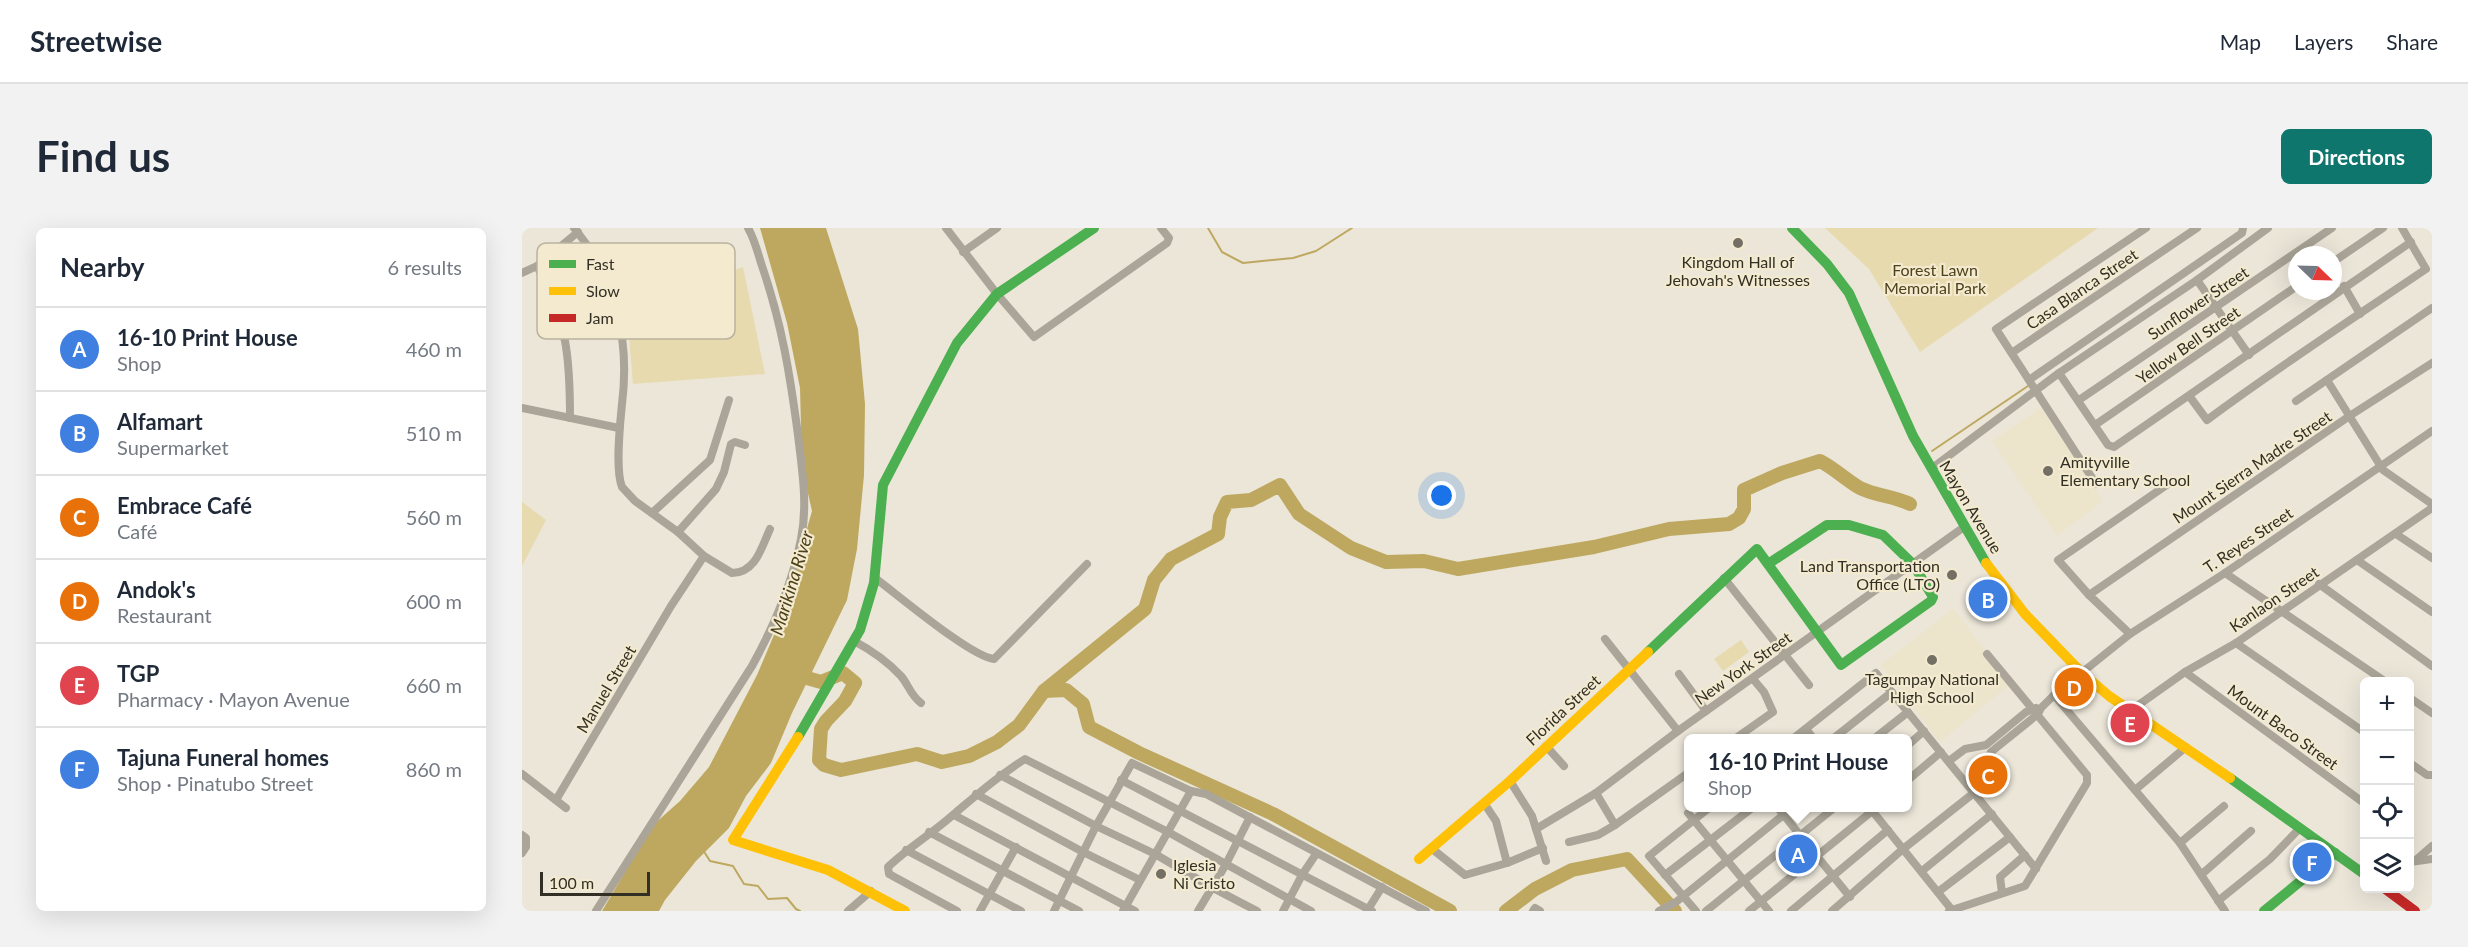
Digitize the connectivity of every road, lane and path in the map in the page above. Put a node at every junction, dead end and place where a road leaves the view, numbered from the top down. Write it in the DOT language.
graph roads {
  1 [pos="748,228"];
  2 [pos="946,228"];
  3 [pos="997,228"];
  4 [pos="1094,228"];
  5 [pos="1161,228"];
  6 [pos="1792,228"];
  7 [pos="2146,228"];
  8 [pos="2197,228"];
  9 [pos="2243,228"];
  10 [pos="2268,228"];
  11 [pos="2332,228"];
  12 [pos="2383,228"];
  13 [pos="2402,228"];
  14 [pos="576,230"];
  15 [pos="2256,232"];
  16 [pos="2412,242"];
  17 [pos="562,243"];
  18 [pos="586,243"];
  19 [pos="963,252"];
  20 [pos="2342,256"];
  21 [pos="537,266"];
  22 [pos="522,273"];
  23 [pos="2197,280"];
  24 [pos="2344,286"];
  25 [pos="2288,292"];
  26 [pos="997,294"];
  27 [pos="2216,307"];
  28 [pos="2432,308"];
  29 [pos="2360,314"];
  30 [pos="2232,331"];
  31 [pos="566,339"];
  32 [pos="621,339"];
  33 [pos="2013,352"];
  34 [pos="2249,355"];
  35 [pos="2432,363"];
  36 [pos="2059,373"];
  37 [pos="2029,380"];
  38 [pos="2327,380"];
  39 [pos="2035,392"];
  40 [pos="2190,397"];
  41 [pos="729,400"];
  42 [pos="2079,400"];
  43 [pos="2296,401"];
  44 [pos="522,408"];
  45 [pos="2351,415"];
  46 [pos="570,418"];
  47 [pos="2095,426"];
  48 [pos="619,428"];
  49 [pos="2432,431"];
  50 [pos="745,445"];
  51 [pos="2380,465"];
  52 [pos="1931,469"];
  53 [pos="2171,482"];
  54 [pos="2096,484"];
  55 [pos="2432,506"];
  56 [pos="652,513"];
  57 [pos="1964,527"];
  58 [pos="770,529"];
  59 [pos="678,532"];
  60 [pos="2396,534"];
  61 [pos="704,556"];
  62 [pos="2432,558"];
  63 [pos="2357,560"];
  64 [pos="1087,564"];
  65 [pos="1768,564"];
  66 [pos="1913,564"];
  67 [pos="2225,573"];
  68 [pos="875,578"];
  69 [pos="1724,578"];
  70 [pos="2319,585"];
  71 [pos="2089,595"];
  72 [pos="2283,611"];
  73 [pos="2432,612"];
  74 [pos="1818,630"];
  75 [pos="2130,634"];
  76 [pos="1605,639"];
  77 [pos="854,641"];
  78 [pos="2236,643"];
  79 [pos="1987,654"];
  80 [pos="1785,655"];
  81 [pos="2432,666"];
  82 [pos="1628,669"];
  83 [pos="2081,672"];
  84 [pos="2186,672"];
  85 [pos="1679,674"];
  86 [pos="2380,677"];
  87 [pos="1753,679"];
  88 [pos="1809,685"];
  89 [pos="1892,692"];
  90 [pos="2054,695"];
  91 [pos="2414,701"];
  92 [pos="921,703"];
  93 [pos="2037,710"];
  94 [pos="1706,711"];
  95 [pos="2130,711"];
  96 [pos="1908,712"];
  97 [pos="2432,713"];
  98 [pos="1806,729"];
  99 [pos="1678,731"];
  100 [pos="1924,731"];
  101 [pos="2363,731"];
  102 [pos="1742,734"];
  103 [pos="1799,734"];
  104 [pos="1810,734"];
  105 [pos="1839,734"];
  106 [pos="1880,734"];
  107 [pos="1912,742"];
  108 [pos="1986,745"];
  109 [pos="1546,746"];
  110 [pos="2186,747"];
  111 [pos="1941,752"];
  112 [pos="1991,752"];
  113 [pos="1949,761"];
  114 [pos="1564,766"];
  115 [pos="2414,766"];
  116 [pos="522,774"];
  117 [pos="1000,775"];
  118 [pos="2429,775"];
  119 [pos="1684,777"];
  120 [pos="1912,777"];
  121 [pos="1121,780"];
  122 [pos="1510,781"];
  123 [pos="1968,784"];
  124 [pos="2135,790"];
  125 [pos="1191,791"];
  126 [pos="1975,792"];
  127 [pos="1596,793"];
  128 [pos="976,794"];
  129 [pos="556,800"];
  130 [pos="2360,800"];
  131 [pos="1111,802"];
  132 [pos="1484,803"];
  133 [pos="2224,806"];
  134 [pos="566,808"];
  135 [pos="1179,810"];
  136 [pos="1700,812"];
  137 [pos="1745,812"];
  138 [pos="1780,812"];
  139 [pos="1782,812"];
  140 [pos="1828,812"];
  141 [pos="1868,812"];
  142 [pos="1875,812"];
  143 [pos="1992,814"];
  144 [pos="954,815"];
  145 [pos="1250,817"];
  146 [pos="1691,817"];
  147 [pos="1615,825"];
  148 [pos="1096,826"];
  149 [pos="2300,828"];
  150 [pos="1536,829"];
  151 [pos="1887,830"];
  152 [pos="2251,831"];
  153 [pos="929,832"];
  154 [pos="1168,832"];
  155 [pos="522,835"];
  156 [pos="1801,836"];
  157 [pos="2010,837"];
  158 [pos="1710,839"];
  159 [pos="1238,842"];
  160 [pos="1569,842"];
  161 [pos="2180,843"];
  162 [pos="2432,846"];
  163 [pos="1016,847"];
  164 [pos="1431,848"];
  165 [pos="1543,848"];
  166 [pos="1903,849"];
  167 [pos="906,850"];
  168 [pos="1083,852"];
  169 [pos="522,853"];
  170 [pos="2335,853"];
  171 [pos="1155,854"];
  172 [pos="1316,854"];
  173 [pos="2025,855"];
  174 [pos="1818,856"];
  175 [pos="1419,859"];
  176 [pos="2432,859"];
  177 [pos="2414,860"];
  178 [pos="1546,861"];
  179 [pos="1728,861"];
  180 [pos="2414,861"];
  181 [pos="1507,863"];
  182 [pos="1225,866"];
  183 [pos="2036,869"];
  184 [pos="1002,870"];
  185 [pos="1922,871"];
  186 [pos="2360,871"];
  187 [pos="2202,874"];
  188 [pos="1302,875"];
  189 [pos="1665,875"];
  190 [pos="1832,876"];
  191 [pos="1072,877"];
  192 [pos="1743,879"];
  193 [pos="1140,880"];
  194 [pos="1210,887"];
  195 [pos="1382,887"];
  196 [pos="871,891"];
  197 [pos="1938,892"];
  198 [pos="2002,893"];
  199 [pos="2391,893"];
  200 [pos="989,894"];
  201 [pos="1683,896"];
  202 [pos="1850,897"];
  203 [pos="1290,900"];
  204 [pos="1060,901"];
  205 [pos="1761,901"];
  206 [pos="2218,902"];
  207 [pos="886,906"];
  208 [pos="1124,908"];
  209 [pos="1369,910"];
  210 [pos="596,911"];
  211 [pos="848,911"];
  212 [pos="905,911"];
  213 [pos="957,911"];
  214 [pos="980,911"];
  215 [pos="1021,911"];
  216 [pos="1054,911"];
  217 [pos="1079,911"];
  218 [pos="1135,911"];
  219 [pos="1198,911"];
  220 [pos="1257,911"];
  221 [pos="1283,911"];
  222 [pos="1311,911"];
  223 [pos="1426,911"];
  224 [pos="1533,911"];
  225 [pos="1540,911"];
  226 [pos="1659,911"];
  227 [pos="1696,911"];
  228 [pos="1706,911"];
  229 [pos="1749,911"];
  230 [pos="1769,911"];
  231 [pos="1791,911"];
  232 [pos="1832,911"];
  233 [pos="1950,911"];
  234 [pos="2225,911"];
  235 [pos="2264,911"];
  236 [pos="2415,911"];
  1 -- 210 [label="street"];
  2 -- 19 [label="street"];
  3 -- 19 [label="street"];
  4 -- 26 [label="street"];
  5 -- 26 [label="street"];
  6 -- 52 [label="street, Mayon Avenue"];
  7 -- 33 [label="street"];
  8 -- 33 [label="street, Casa Blanca Street"];
  9 -- 37 [label="street"];
  10 -- 15 [label="street"];
  11 -- 27 [label="street, Sunflower Street"];
  12 -- 20 [label="street"];
  13 -- 16 [label="street"];
  14 -- 17 [label="street"];
  14 -- 18 [label="street"];
  15 -- 23 [label="street"];
  16 -- 24 [label="street"];
  16 -- 29 [label="street"];
  19 -- 26 [label="street"];
  21 -- 22 [label="street"];
  23 -- 27 [label="street"];
  23 -- 36 [label="street"];
  24 -- 29 [label="street"];
  24 -- 34 [label="street"];
  25 -- 30 [label="street, Yellow Bell Street"];
  26 -- 68 [label="street"];
  27 -- 30 [label="street"];
  27 -- 42 [label="street, Sunflower Street"];
  28 -- 38 [label="street"];
  29 -- 40 [label="street"];
  30 -- 34 [label="street"];
  30 -- 47 [label="street, Yellow Bell Street"];
  31 -- 46 [label="street"];
  32 -- 48 [label="street"];
  33 -- 37 [label="street"];
  34 -- 40 [label="street"];
  35 -- 45 [label="street, Mount Sierra Madre Street"];
  36 -- 39 [label="street"];
  36 -- 42 [label="street"];
  37 -- 39 [label="street"];
  38 -- 43 [label="street"];
  38 -- 45 [label="street"];
  39 -- 52 [label="street"];
  39 -- 54 [label="street"];
  40 -- 47 [label="street"];
  41 -- 56 [label="street"];
  42 -- 47 [label="street"];
  44 -- 46 [label="street"];
  45 -- 51 [label="street"];
  45 -- 71 [label="street, Mount Sierra Madre Street"];
  46 -- 48 [label="street"];
  48 -- 56 [label="street"];
  49 -- 51 [label="street, T. Reyes Street"];
  50 -- 59 [label="street"];
  51 -- 55 [label="street"];
  51 -- 67 [label="street, T. Reyes Street"];
  52 -- 57 [label="street, Mayon Avenue"];
  53 -- 71 [label="street"];
  55 -- 60 [label="street, Kanlaon Street"];
  56 -- 59 [label="street"];
  57 -- 66 [label="street, New York Street"];
  57 -- 83 [label="street, Mayon Avenue"];
  58 -- 61 [label="street"];
  59 -- 61 [label="street"];
  60 -- 62 [label="street"];
  60 -- 63 [label="street, Kanlaon Street"];
  61 -- 129 [label="street, Manuel Street"];
  63 -- 70 [label="street, Kanlaon Street"];
  63 -- 73 [label="street"];
  64 -- 68 [label="street"];
  65 -- 66 [label="street"];
  65 -- 69 [label="street, Florida Street"];
  65 -- 74 [label="street"];
  66 -- 74 [label="street, New York Street"];
  66 -- 74 [label="street"];
  67 -- 72 [label="street"];
  67 -- 75 [label="street, T. Reyes Street"];
  68 -- 77 [label="street"];
  69 -- 80 [label="street"];
  69 -- 82 [label="street, Florida Street"];
  70 -- 72 [label="street, Kanlaon Street"];
  70 -- 81 [label="street"];
  71 -- 75 [label="street"];
  72 -- 78 [label="street, Kanlaon Street"];
  72 -- 86 [label="street"];
  74 -- 80 [label="street, New York Street"];
  75 -- 83 [label="street, T. Reyes Street"];
  76 -- 82 [label="street"];
  77 -- 92 [label="street"];
  77 -- 196 [label="street"];
  78 -- 84 [label="street, Kanlaon Street"];
  78 -- 101 [label="street"];
  79 -- 93 [label="street"];
  80 -- 87 [label="street, New York Street"];
  80 -- 88 [label="street"];
  82 -- 99 [label="street"];
  82 -- 109 [label="street, Florida Street"];
  83 -- 90 [label="street, T. Reyes Street"];
  83 -- 95 [label="street, Mayon Avenue"];
  84 -- 95 [label="street, Kanlaon Street"];
  84 -- 130 [label="street, Mount Baco Street"];
  85 -- 94 [label="street"];
  87 -- 94 [label="street, New York Street"];
  87 -- 102 [label="street"];
  89 -- 96 [label="street"];
  89 -- 98 [label="street"];
  89 -- 105 [label="street"];
  90 -- 93 [label="street, T. Reyes Street"];
  90 -- 124 [label="street"];
  91 -- 97 [label="street"];
  93 -- 108 [label="street"];
  93 -- 112 [label="street"];
  93 -- 183 [label="street"];
  94 -- 99 [label="street, New York Street"];
  95 -- 110 [label="street, Mayon Avenue"];
  96 -- 100 [label="street"];
  96 -- 106 [label="street"];
  98 -- 103 [label="street"];
  98 -- 104 [label="street"];
  99 -- 127 [label="street, New York Street"];
  100 -- 107 [label="street"];
  100 -- 111 [label="street"];
  108 -- 112 [label="street"];
  108 -- 113 [label="street"];
  109 -- 114 [label="street"];
  109 -- 122 [label="street, Florida Street"];
  110 -- 124 [label="street"];
  110 -- 149 [label="street, Mayon Avenue"];
  111 -- 113 [label="street"];
  111 -- 120 [label="street"];
  112 -- 123 [label="street"];
  113 -- 123 [label="street"];
  115 -- 118 [label="street"];
  116 -- 129 [label="street"];
  117 -- 128 [label="street"];
  117 -- 131 [label="street"];
  117 -- 148 [label="street"];
  119 -- 147 [label="street"];
  121 -- 125 [label="street"];
  121 -- 131 [label="street"];
  121 -- 135 [label="street"];
  122 -- 132 [label="street, Florida Street"];
  122 -- 150 [label="street"];
  123 -- 126 [label="street"];
  124 -- 161 [label="street"];
  125 -- 135 [label="street"];
  125 -- 145 [label="street"];
  126 -- 143 [label="street"];
  126 -- 166 [label="street"];
  127 -- 147 [label="street"];
  127 -- 150 [label="street, New York Street"];
  128 -- 144 [label="street"];
  128 -- 168 [label="street"];
  129 -- 134 [label="street"];
  131 -- 148 [label="street"];
  131 -- 154 [label="street"];
  132 -- 164 [label="street, Florida Street"];
  132 -- 181 [label="street"];
  133 -- 161 [label="street"];
  135 -- 154 [label="street"];
  135 -- 159 [label="street"];
  136 -- 146 [label="street"];
  137 -- 158 [label="street"];
  138 -- 179 [label="street"];
  139 -- 156 [label="street"];
  140 -- 156 [label="street"];
  141 -- 174 [label="street"];
  142 -- 151 [label="street"];
  143 -- 157 [label="street"];
  143 -- 185 [label="street"];
  144 -- 153 [label="street"];
  144 -- 163 [label="street"];
  145 -- 159 [label="street"];
  145 -- 172 [label="street"];
  146 -- 158 [label="street"];
  146 -- 189 [label="street"];
  147 -- 160 [label="street"];
  148 -- 168 [label="street"];
  148 -- 171 [label="street"];
  149 -- 170 [label="street, Mayon Avenue"];
  149 -- 206 [label="street"];
  150 -- 165 [label="street"];
  151 -- 166 [label="street"];
  151 -- 190 [label="street"];
  152 -- 187 [label="street"];
  153 -- 167 [label="street"];
  153 -- 184 [label="street"];
  154 -- 171 [label="street"];
  154 -- 182 [label="street"];
  155 -- 169 [label="street"];
  156 -- 174 [label="street"];
  156 -- 192 [label="street"];
  157 -- 173 [label="street"];
  157 -- 197 [label="street"];
  158 -- 179 [label="street"];
  158 -- 189 [label="street"];
  159 -- 182 [label="street"];
  159 -- 188 [label="street"];
  161 -- 187 [label="street"];
  162 -- 177 [label="street"];
  163 -- 184 [label="street"];
  163 -- 191 [label="street"];
  164 -- 175 [label="street, Florida Street"];
  164 -- 181 [label="street"];
  165 -- 178 [label="street"];
  165 -- 181 [label="street"];
  166 -- 185 [label="street"];
  166 -- 202 [label="street"];
  167 -- 200 [label="street"];
  167 -- 213 [label="street"];
  168 -- 191 [label="street"];
  168 -- 193 [label="street"];
  170 -- 186 [label="street, Mayon Avenue"];
  170 -- 235 [label="street"];
  171 -- 193 [label="street"];
  171 -- 194 [label="street"];
  172 -- 188 [label="street"];
  172 -- 195 [label="street"];
  173 -- 183 [label="street"];
  173 -- 198 [label="street"];
  174 -- 190 [label="street"];
  174 -- 205 [label="street"];
  176 -- 180 [label="street"];
  179 -- 192 [label="street"];
  179 -- 201 [label="street"];
  182 -- 194 [label="street"];
  182 -- 203 [label="street"];
  183 -- 198 [label="street"];
  184 -- 200 [label="street"];
  184 -- 204 [label="street"];
  185 -- 197 [label="street"];
  187 -- 206 [label="street"];
  188 -- 203 [label="street"];
  188 -- 209 [label="street"];
  189 -- 201 [label="street"];
  190 -- 202 [label="street"];
  190 -- 231 [label="street"];
  191 -- 204 [label="street"];
  191 -- 208 [label="street"];
  192 -- 205 [label="street"];
  192 -- 228 [label="street"];
  193 -- 208 [label="street"];
  194 -- 219 [label="street"];
  194 -- 220 [label="street"];
  195 -- 209 [label="street"];
  195 -- 223 [label="street"];
  196 -- 207 [label="street"];
  196 -- 211 [label="street"];
  197 -- 233 [label="street"];
  198 -- 233 [label="street"];
  199 -- 236 [label="street"];
  200 -- 214 [label="street"];
  200 -- 215 [label="street"];
  201 -- 226 [label="street"];
  201 -- 227 [label="street"];
  202 -- 232 [label="street"];
  203 -- 221 [label="street"];
  203 -- 222 [label="street"];
  204 -- 216 [label="street"];
  204 -- 217 [label="street"];
  205 -- 229 [label="street"];
  205 -- 230 [label="street"];
  206 -- 234 [label="street"];
  207 -- 212 [label="street"];
  208 -- 218 [label="street"];
  224 -- 225 [label="street"];
}
